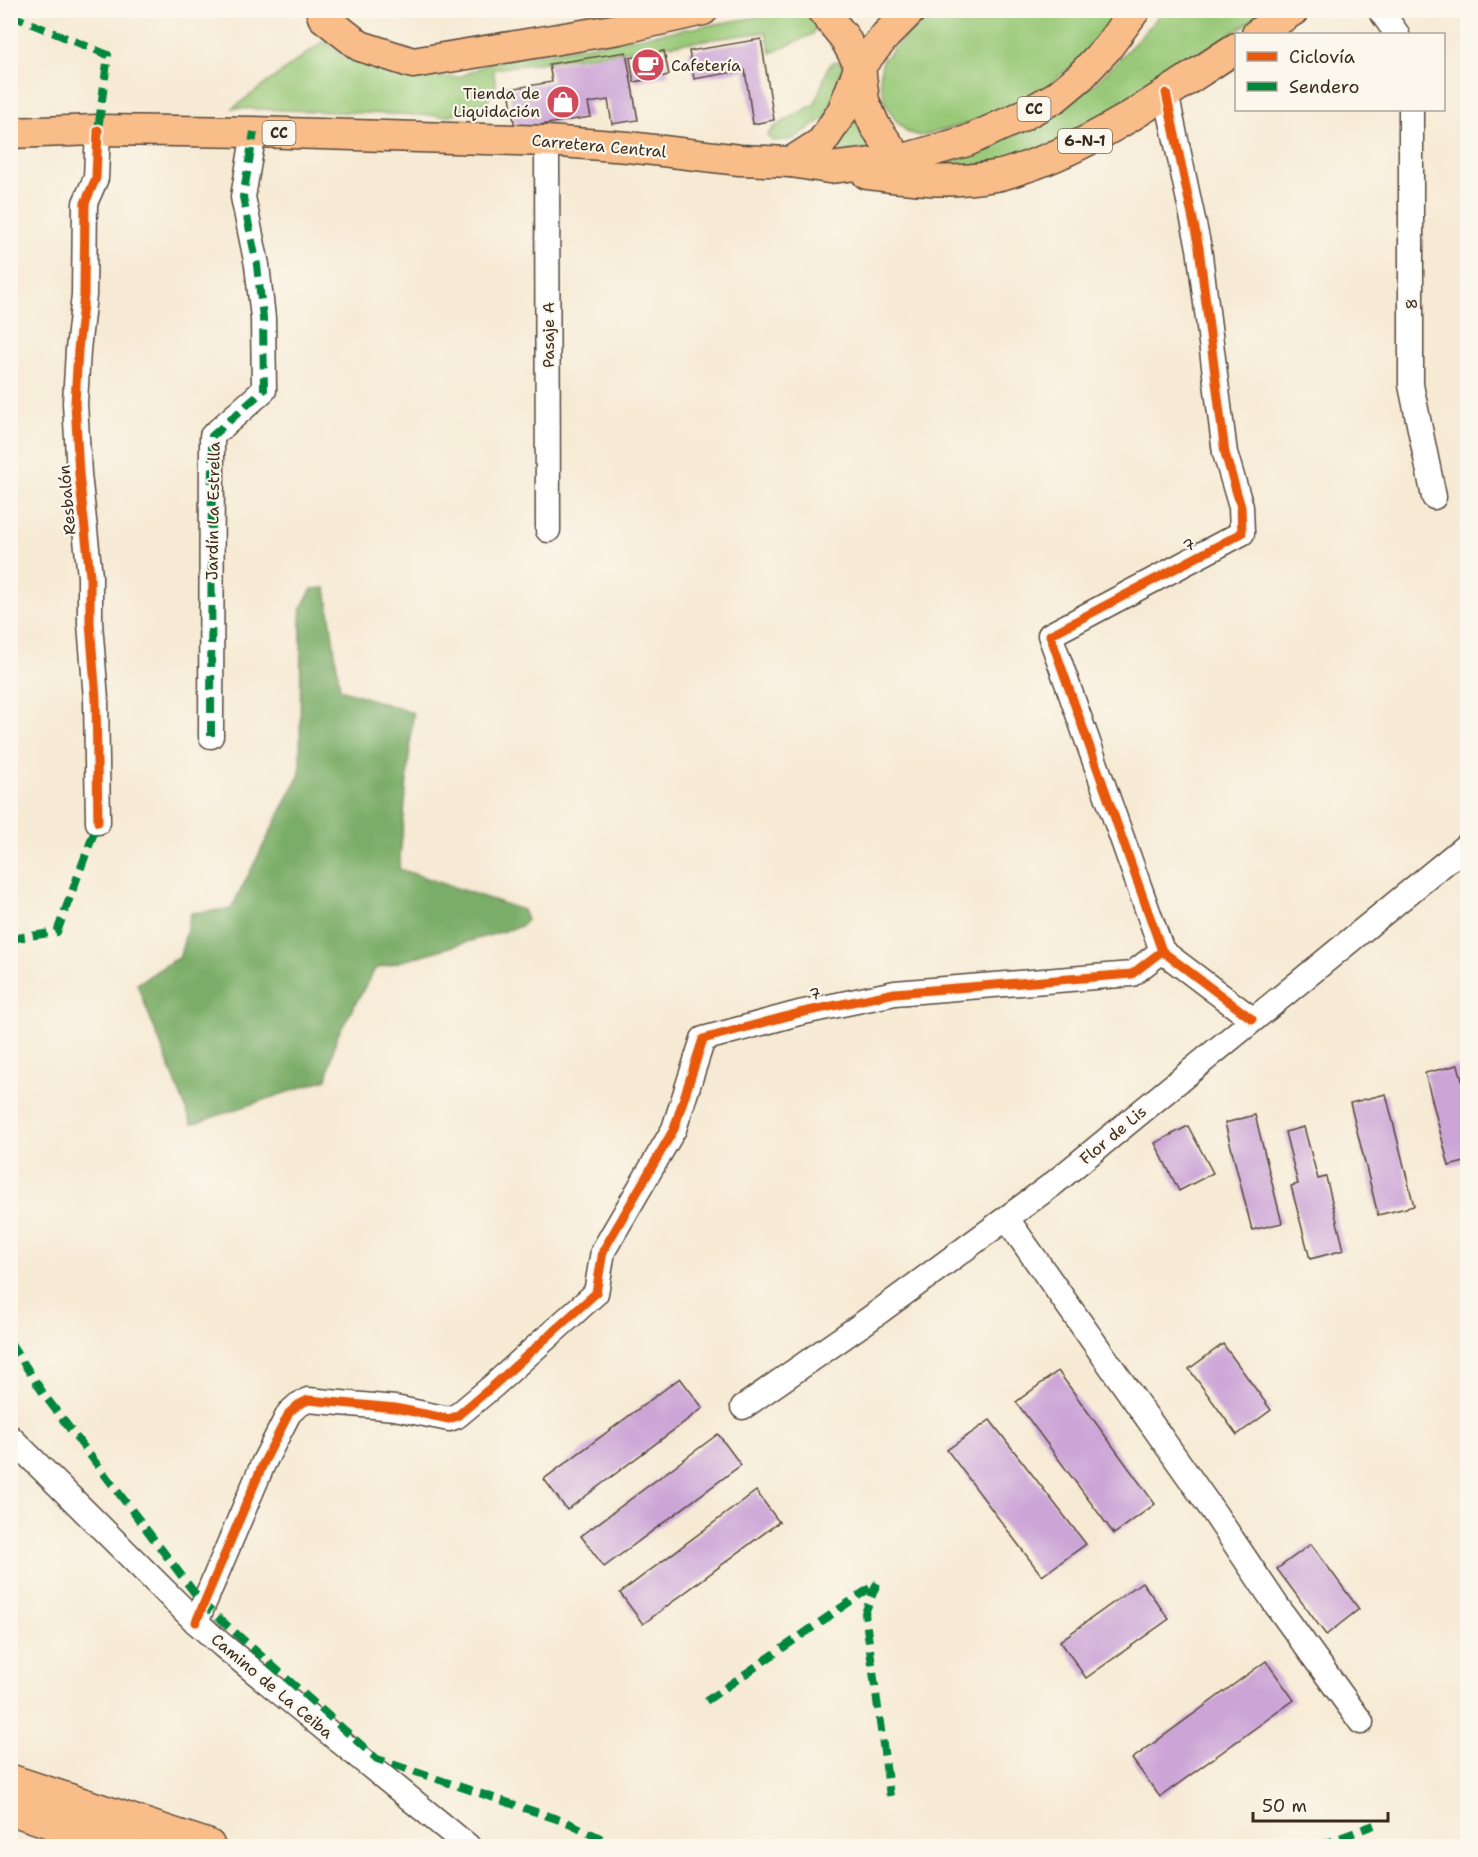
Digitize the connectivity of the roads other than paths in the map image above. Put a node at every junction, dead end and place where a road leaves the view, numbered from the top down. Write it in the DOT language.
graph roads {
  1 [pos="321,10"];
  2 [pos="703,10"];
  3 [pos="822,10"];
  4 [pos="910,10"];
  5 [pos="1135,10"];
  6 [pos="1294,10"];
  7 [pos="1380,10"];
  8 [pos="1259,33"];
  9 [pos="1396,33"];
  10 [pos="1235,49"];
  11 [pos="860,66"];
  12 [pos="1166,93"];
  13 [pos="1411,111"];
  14 [pos="98,130"];
  15 [pos="254,132"];
  16 [pos="10,133"];
  17 [pos="547,141"];
  18 [pos="791,162"];
  19 [pos="907,170"];
  20 [pos="1434,497"];
  21 [pos="548,530"];
  22 [pos="211,736"];
  23 [pos="98,822"];
  24 [pos="1467,844"];
  25 [pos="1162,951"];
  26 [pos="1252,1019"];
  27 [pos="1008,1219"];
  28 [pos="743,1407"];
  29 [pos="10,1437"];
  30 [pos="196,1622"];
  31 [pos="1361,1722"];
  32 [pos="10,1781"];
  33 [pos="10,1808"];
  34 [pos="195,1844"];
  35 [pos="123,1846"];
  36 [pos="468,1846"];
  1 -- 2 [label="main road"];
  3 -- 11 [label="main road"];
  4 -- 11 [label="main road"];
  5 -- 19 [label="main road, CC"];
  6 -- 8 [label="main road"];
  7 -- 9 [label="street"];
  10 -- 12 [label="main road, 6-N-1"];
  11 -- 18 [label="main road"];
  11 -- 19 [label="main road"];
  12 -- 19 [label="main road, 6-N-1"];
  12 -- 25 [label="street, 7"];
  13 -- 20 [label="street, 8"];
  14 -- 15 [label="main road, Carretera Central / CC"];
  14 -- 16 [label="main road, Carretera Central / CC"];
  14 -- 23 [label="street, Resbalón"];
  15 -- 17 [label="main road, Carretera Central / CC"];
  15 -- 22 [label="street, Jardín La Estrella"];
  17 -- 18 [label="main road, Carretera Central / CC"];
  17 -- 21 [label="street, Pasaje A"];
  18 -- 19 [label="main road, Carretera Central / CC"];
  24 -- 26 [label="street, Flor de Lis"];
  25 -- 26 [label="street"];
  25 -- 30 [label="street, 7"];
  26 -- 27 [label="street, Flor de Lis"];
  27 -- 28 [label="street, Flor de Lis"];
  27 -- 31 [label="street"];
  29 -- 30 [label="street, Camino de La Ceiba"];
  30 -- 36 [label="street, Camino de La Ceiba"];
  32 -- 34 [label="highway"];
  33 -- 35 [label="highway"];
}
